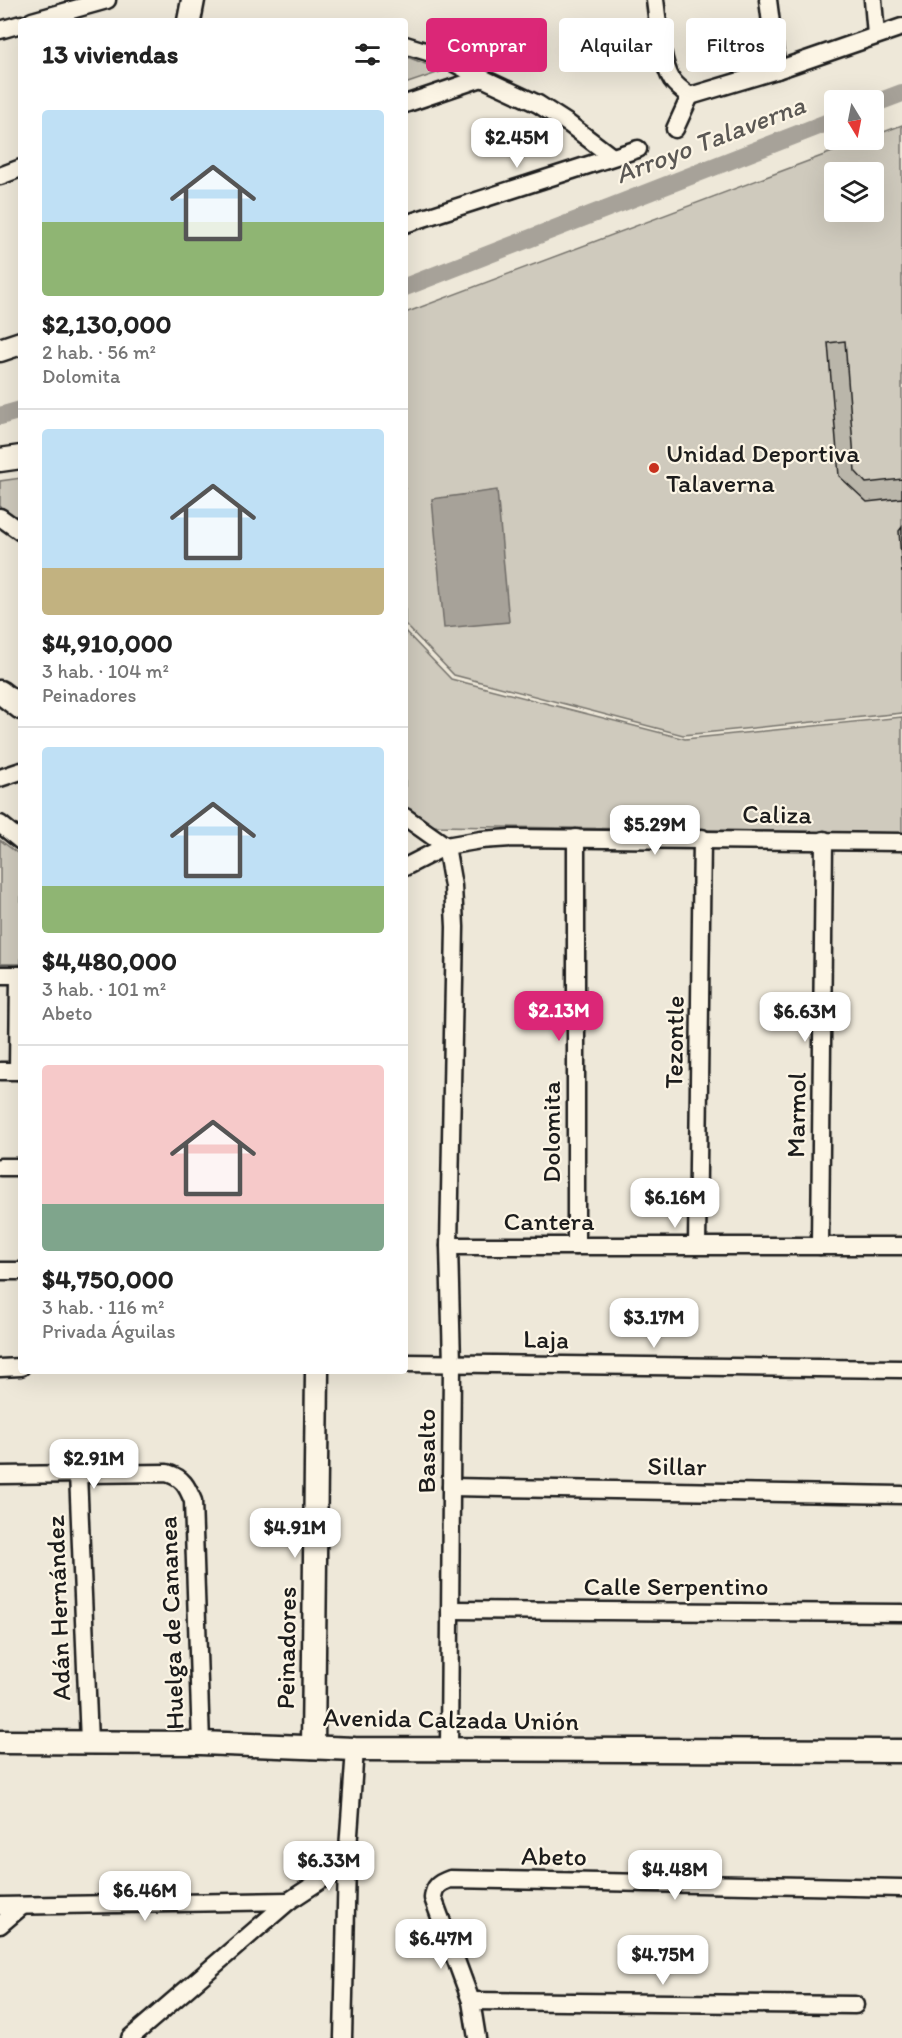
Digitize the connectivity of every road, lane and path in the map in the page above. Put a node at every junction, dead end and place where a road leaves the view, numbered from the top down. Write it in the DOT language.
graph roads {
  1 [pos="107,0"];
  2 [pos="193,0"];
  3 [pos="655,0"];
  4 [pos="768,0"];
  5 [pos="873,0"];
  6 [pos="43,18"];
  7 [pos="190,18"];
  8 [pos="770,18"];
  9 [pos="18,25"];
  10 [pos="902,27"];
  11 [pos="0,30"];
  12 [pos="876,35"];
  13 [pos="408,46"];
  14 [pos="786,66"];
  15 [pos="767,72"];
  16 [pos="482,78"];
  17 [pos="690,96"];
  18 [pos="408,103"];
  19 [pos="675,129"];
  20 [pos="639,149"];
  21 [pos="611,156"];
  22 [pos="18,169"];
  23 [pos="0,176"];
  24 [pos="408,223"];
  25 [pos="18,344"];
  26 [pos="0,350"];
  27 [pos="18,457"];
  28 [pos="0,460"];
  29 [pos="0,517"];
  30 [pos="18,530"];
  31 [pos="0,692"];
  32 [pos="18,706"];
  33 [pos="18,772"];
  34 [pos="0,778"];
  35 [pos="408,819"];
  36 [pos="0,824"];
  37 [pos="576,838"];
  38 [pos="702,838"];
  39 [pos="18,839"];
  40 [pos="824,840"];
  41 [pos="902,842"];
  42 [pos="446,846"];
  43 [pos="408,865"];
  44 [pos="0,975"];
  45 [pos="18,975"];
  46 [pos="0,1071"];
  47 [pos="18,1071"];
  48 [pos="0,1167"];
  49 [pos="18,1167"];
  50 [pos="449,1246"];
  51 [pos="576,1246"];
  52 [pos="697,1246"];
  53 [pos="820,1246"];
  54 [pos="902,1246"];
  55 [pos="0,1271"];
  56 [pos="18,1271"];
  57 [pos="408,1363"];
  58 [pos="452,1364"];
  59 [pos="18,1367"];
  60 [pos="0,1368"];
  61 [pos="902,1369"];
  62 [pos="317,1374"];
  63 [pos="78,1473"];
  64 [pos="0,1475"];
  65 [pos="451,1487"];
  66 [pos="902,1495"];
  67 [pos="450,1610"];
  68 [pos="902,1613"];
  69 [pos="0,1742"];
  70 [pos="89,1742"];
  71 [pos="201,1743"];
  72 [pos="313,1747"];
  73 [pos="449,1748"];
  74 [pos="355,1749"];
  75 [pos="902,1751"];
  76 [pos="348,1863"];
  77 [pos="902,1888"];
  78 [pos="289,1901"];
  79 [pos="0,1906"];
  80 [pos="21,1907"];
  81 [pos="0,1925"];
  82 [pos="471,2001"];
  83 [pos="855,2005"];
  84 [pos="130,2038"];
  85 [pos="343,2038"];
  86 [pos="477,2038"];
  1 -- 6 [label="street"];
  2 -- 7 [label="street"];
  3 -- 17 [label="street"];
  4 -- 8 [label="street"];
  5 -- 12 [label="street"];
  9 -- 11 [label="street"];
  10 -- 12 [label="street"];
  12 -- 14 [label="street"];
  13 -- 16 [label="street"];
  15 -- 17 [label="street"];
  16 -- 18 [label="street"];
  16 -- 21 [label="street"];
  17 -- 19 [label="street"];
  20 -- 21 [label="street"];
  21 -- 24 [label="street"];
  22 -- 23 [label="street"];
  25 -- 26 [label="street"];
  27 -- 28 [label="street"];
  29 -- 30 [label="street"];
  31 -- 32 [label="street"];
  33 -- 34 [label="street"];
  35 -- 42 [label="street"];
  36 -- 39 [label="street"];
  37 -- 38 [label="street, Caliza"];
  37 -- 42 [label="street, Caliza"];
  37 -- 51 [label="street, Dolomita"];
  38 -- 40 [label="street, Caliza"];
  38 -- 52 [label="street, Tezontle"];
  40 -- 41 [label="street, Caliza"];
  40 -- 53 [label="street, Marmol"];
  42 -- 43 [label="street, Caliza"];
  42 -- 50 [label="street, Basalto"];
  44 -- 45 [label="street"];
  46 -- 47 [label="street"];
  48 -- 49 [label="street"];
  50 -- 51 [label="street, Cantera"];
  50 -- 58 [label="street, Basalto"];
  51 -- 52 [label="street, Cantera"];
  52 -- 53 [label="street, Cantera"];
  53 -- 54 [label="street, Cantera"];
  55 -- 56 [label="street"];
  57 -- 58 [label="street, Laja"];
  58 -- 61 [label="street, Laja"];
  58 -- 65 [label="street, Basalto"];
  59 -- 60 [label="street"];
  62 -- 72 [label="street, Peinadores"];
  63 -- 64 [label="street"];
  63 -- 70 [label="street, Adán Hernández"];
  63 -- 71 [label="street, Huelga de Cananea"];
  65 -- 66 [label="street, Sillar"];
  65 -- 67 [label="street, Basalto"];
  67 -- 68 [label="street, Calle Serpentino"];
  67 -- 73 [label="street, Basalto"];
  69 -- 70 [label="street, Avenida Calzada Unión"];
  70 -- 71 [label="street, Avenida Calzada Unión"];
  71 -- 72 [label="street, Avenida Calzada Unión"];
  72 -- 74 [label="street, Avenida Calzada Unión"];
  73 -- 74 [label="street, Avenida Calzada Unión"];
  73 -- 75 [label="street, Avenida Calzada Unión"];
  74 -- 76 [label="street"];
  76 -- 78 [label="street"];
  76 -- 85 [label="street"];
  77 -- 82 [label="street, Abeto"];
  78 -- 80 [label="street"];
  78 -- 84 [label="street"];
  79 -- 80 [label="street"];
  80 -- 81 [label="street"];
  82 -- 83 [label="street"];
  82 -- 86 [label="street"];
}
